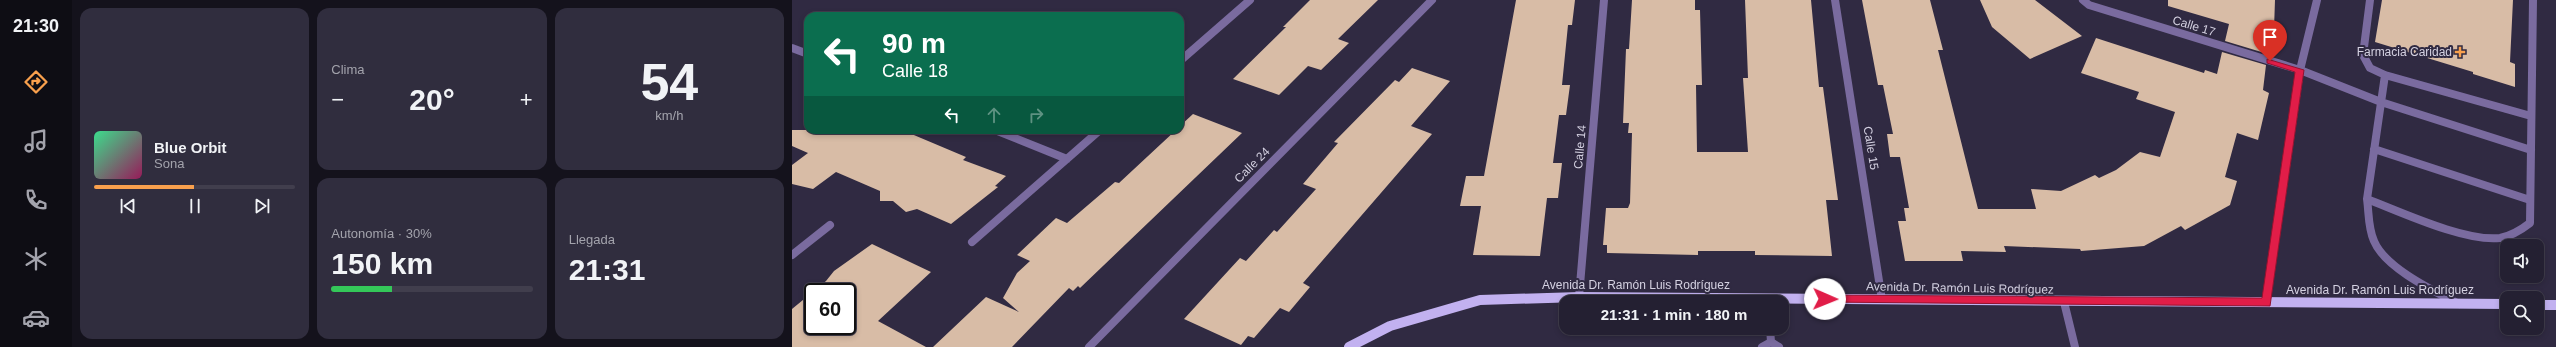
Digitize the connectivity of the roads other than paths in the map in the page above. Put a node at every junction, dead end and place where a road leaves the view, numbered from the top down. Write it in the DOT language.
graph roads {
  1 [pos="1432,0"];
  2 [pos="1604,0"];
  3 [pos="1835,0"];
  4 [pos="2083,0"];
  5 [pos="2318,0"];
  6 [pos="2370,0"];
  7 [pos="2533,0"];
  8 [pos="1247,1"];
  9 [pos="792,48"];
  10 [pos="804,52"];
  11 [pos="1184,57"];
  12 [pos="2300,70"];
  13 [pos="2385,75"];
  14 [pos="2381,102"];
  15 [pos="2531,116"];
  16 [pos="1005,134"];
  17 [pos="1095,134"];
  18 [pos="2374,149"];
  19 [pos="2531,150"];
  20 [pos="1067,159"];
  21 [pos="2367,199"];
  22 [pos="2530,200"];
  23 [pos="830,225"];
  24 [pos="972,242"];
  25 [pos="792,255"];
  26 [pos="1579,295"];
  27 [pos="1559,298"];
  28 [pos="1789,300"];
  29 [pos="1882,300"];
  30 [pos="2064,302"];
  31 [pos="2266,303"];
  32 [pos="2460,304"];
  33 [pos="2500,304"];
  34 [pos="2544,305"];
  35 [pos="2556,305"];
  36 [pos="1772,335"];
  37 [pos="1775,345"];
  38 [pos="1090,347"];
  39 [pos="1349,347"];
  40 [pos="1762,347"];
  41 [pos="2075,347"];
  1 -- 38 [label="street, Calle 24"];
  2 -- 26 [label="street, Calle 14"];
  3 -- 29 [label="street, Calle 15"];
  4 -- 12 [label="street, Calle 17"];
  5 -- 12 [label="street"];
  6 -- 13 [label="street"];
  7 -- 15 [label="street"];
  8 -- 11 [label="street"];
  9 -- 10 [label="street"];
  12 -- 14 [label="street, Calle 17"];
  12 -- 31 [label="street"];
  13 -- 14 [label="street"];
  13 -- 15 [label="street"];
  14 -- 18 [label="street"];
  14 -- 19 [label="street, Calle 17"];
  15 -- 19 [label="street"];
  16 -- 20 [label="street"];
  17 -- 20 [label="street"];
  18 -- 21 [label="street"];
  18 -- 22 [label="street"];
  19 -- 22 [label="street"];
  20 -- 24 [label="street"];
  21 -- 22 [label="street"];
  21 -- 32 [label="street"];
  23 -- 25 [label="street"];
  27 -- 39 [label="main road, Avenida Dr. Ramón Luis Rodríguez"];
  28 -- 29 [label="main road, Avenida Dr. Ramón Luis Rodríguez"];
  29 -- 30 [label="main road, Avenida Dr. Ramón Luis Rodríguez"];
  30 -- 31 [label="main road, Avenida Dr. Ramón Luis Rodríguez"];
  30 -- 41 [label="street"];
  31 -- 32 [label="main road, Avenida Dr. Ramón Luis Rodríguez"];
  32 -- 33 [label="main road, Avenida Dr. Ramón Luis Rodríguez"];
  34 -- 35 [label="main road"];
  36 -- 37 [label="street"];
  37 -- 40 [label="street"];
}
